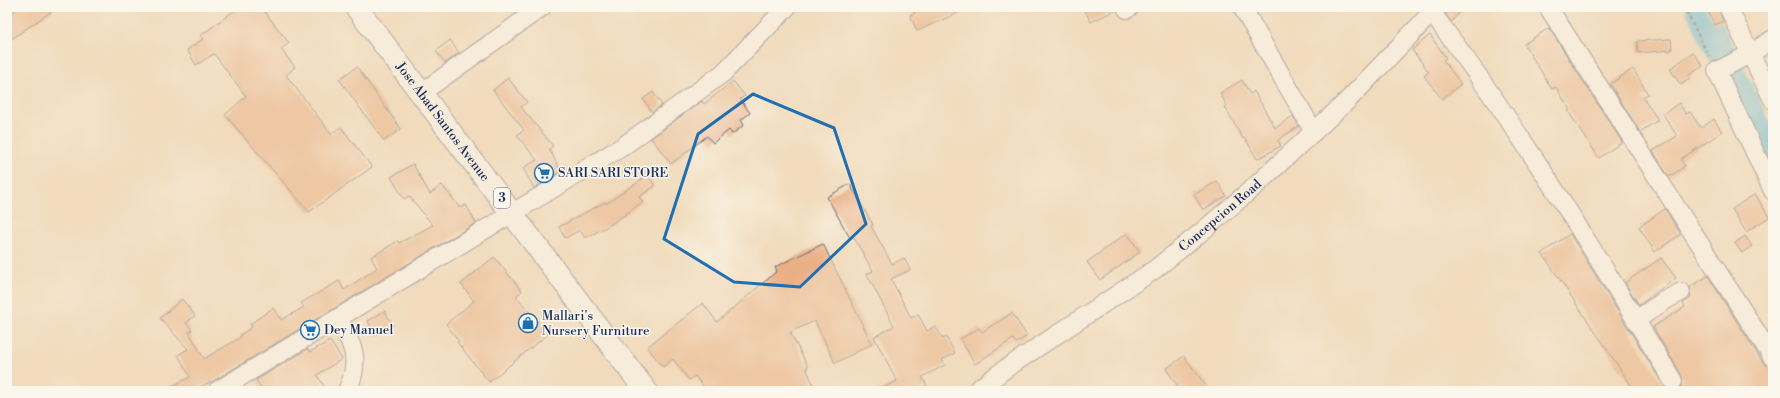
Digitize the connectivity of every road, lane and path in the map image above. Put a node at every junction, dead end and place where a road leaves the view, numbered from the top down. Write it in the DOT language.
graph roads {
  1 [pos="356,7"];
  2 [pos="542,7"];
  3 [pos="787,7"];
  4 [pos="1126,7"];
  5 [pos="1130,7"];
  6 [pos="1242,7"];
  7 [pos="1548,7"];
  8 [pos="1684,7"];
  9 [pos="1728,7"];
  10 [pos="1434,10"];
  11 [pos="1773,39"];
  12 [pos="1747,55"];
  13 [pos="1719,70"];
  14 [pos="421,92"];
  15 [pos="1773,100"];
  16 [pos="1314,132"];
  17 [pos="1773,191"];
  18 [pos="513,214"];
  19 [pos="1681,292"];
  20 [pos="338,319"];
  21 [pos="1636,320"];
  22 [pos="1773,358"];
  23 [pos="1673,381"];
  24 [pos="218,391"];
  25 [pos="347,391"];
  26 [pos="646,391"];
  27 [pos="976,391"];
  1 -- 14 [label="highway, Jose Abad Santos Avenue / 3"];
  2 -- 14 [label="street"];
  3 -- 18 [label="street"];
  4 -- 5 [label="street"];
  6 -- 16 [label="street"];
  7 -- 22 [label="street"];
  8 -- 13 [label="path"];
  9 -- 12 [label="street"];
  10 -- 16 [label="street, Concepcion Road"];
  10 -- 21 [label="street"];
  11 -- 12 [label="street"];
  12 -- 13 [label="street"];
  12 -- 15 [label="street"];
  13 -- 17 [label="street"];
  14 -- 18 [label="highway, Jose Abad Santos Avenue / 3"];
  16 -- 27 [label="street, Concepcion Road"];
  18 -- 20 [label="street"];
  18 -- 26 [label="highway, Jose Abad Santos Avenue / 3"];
  19 -- 21 [label="street"];
  20 -- 24 [label="street"];
  20 -- 25 [label="street"];
  21 -- 23 [label="street"];
}
